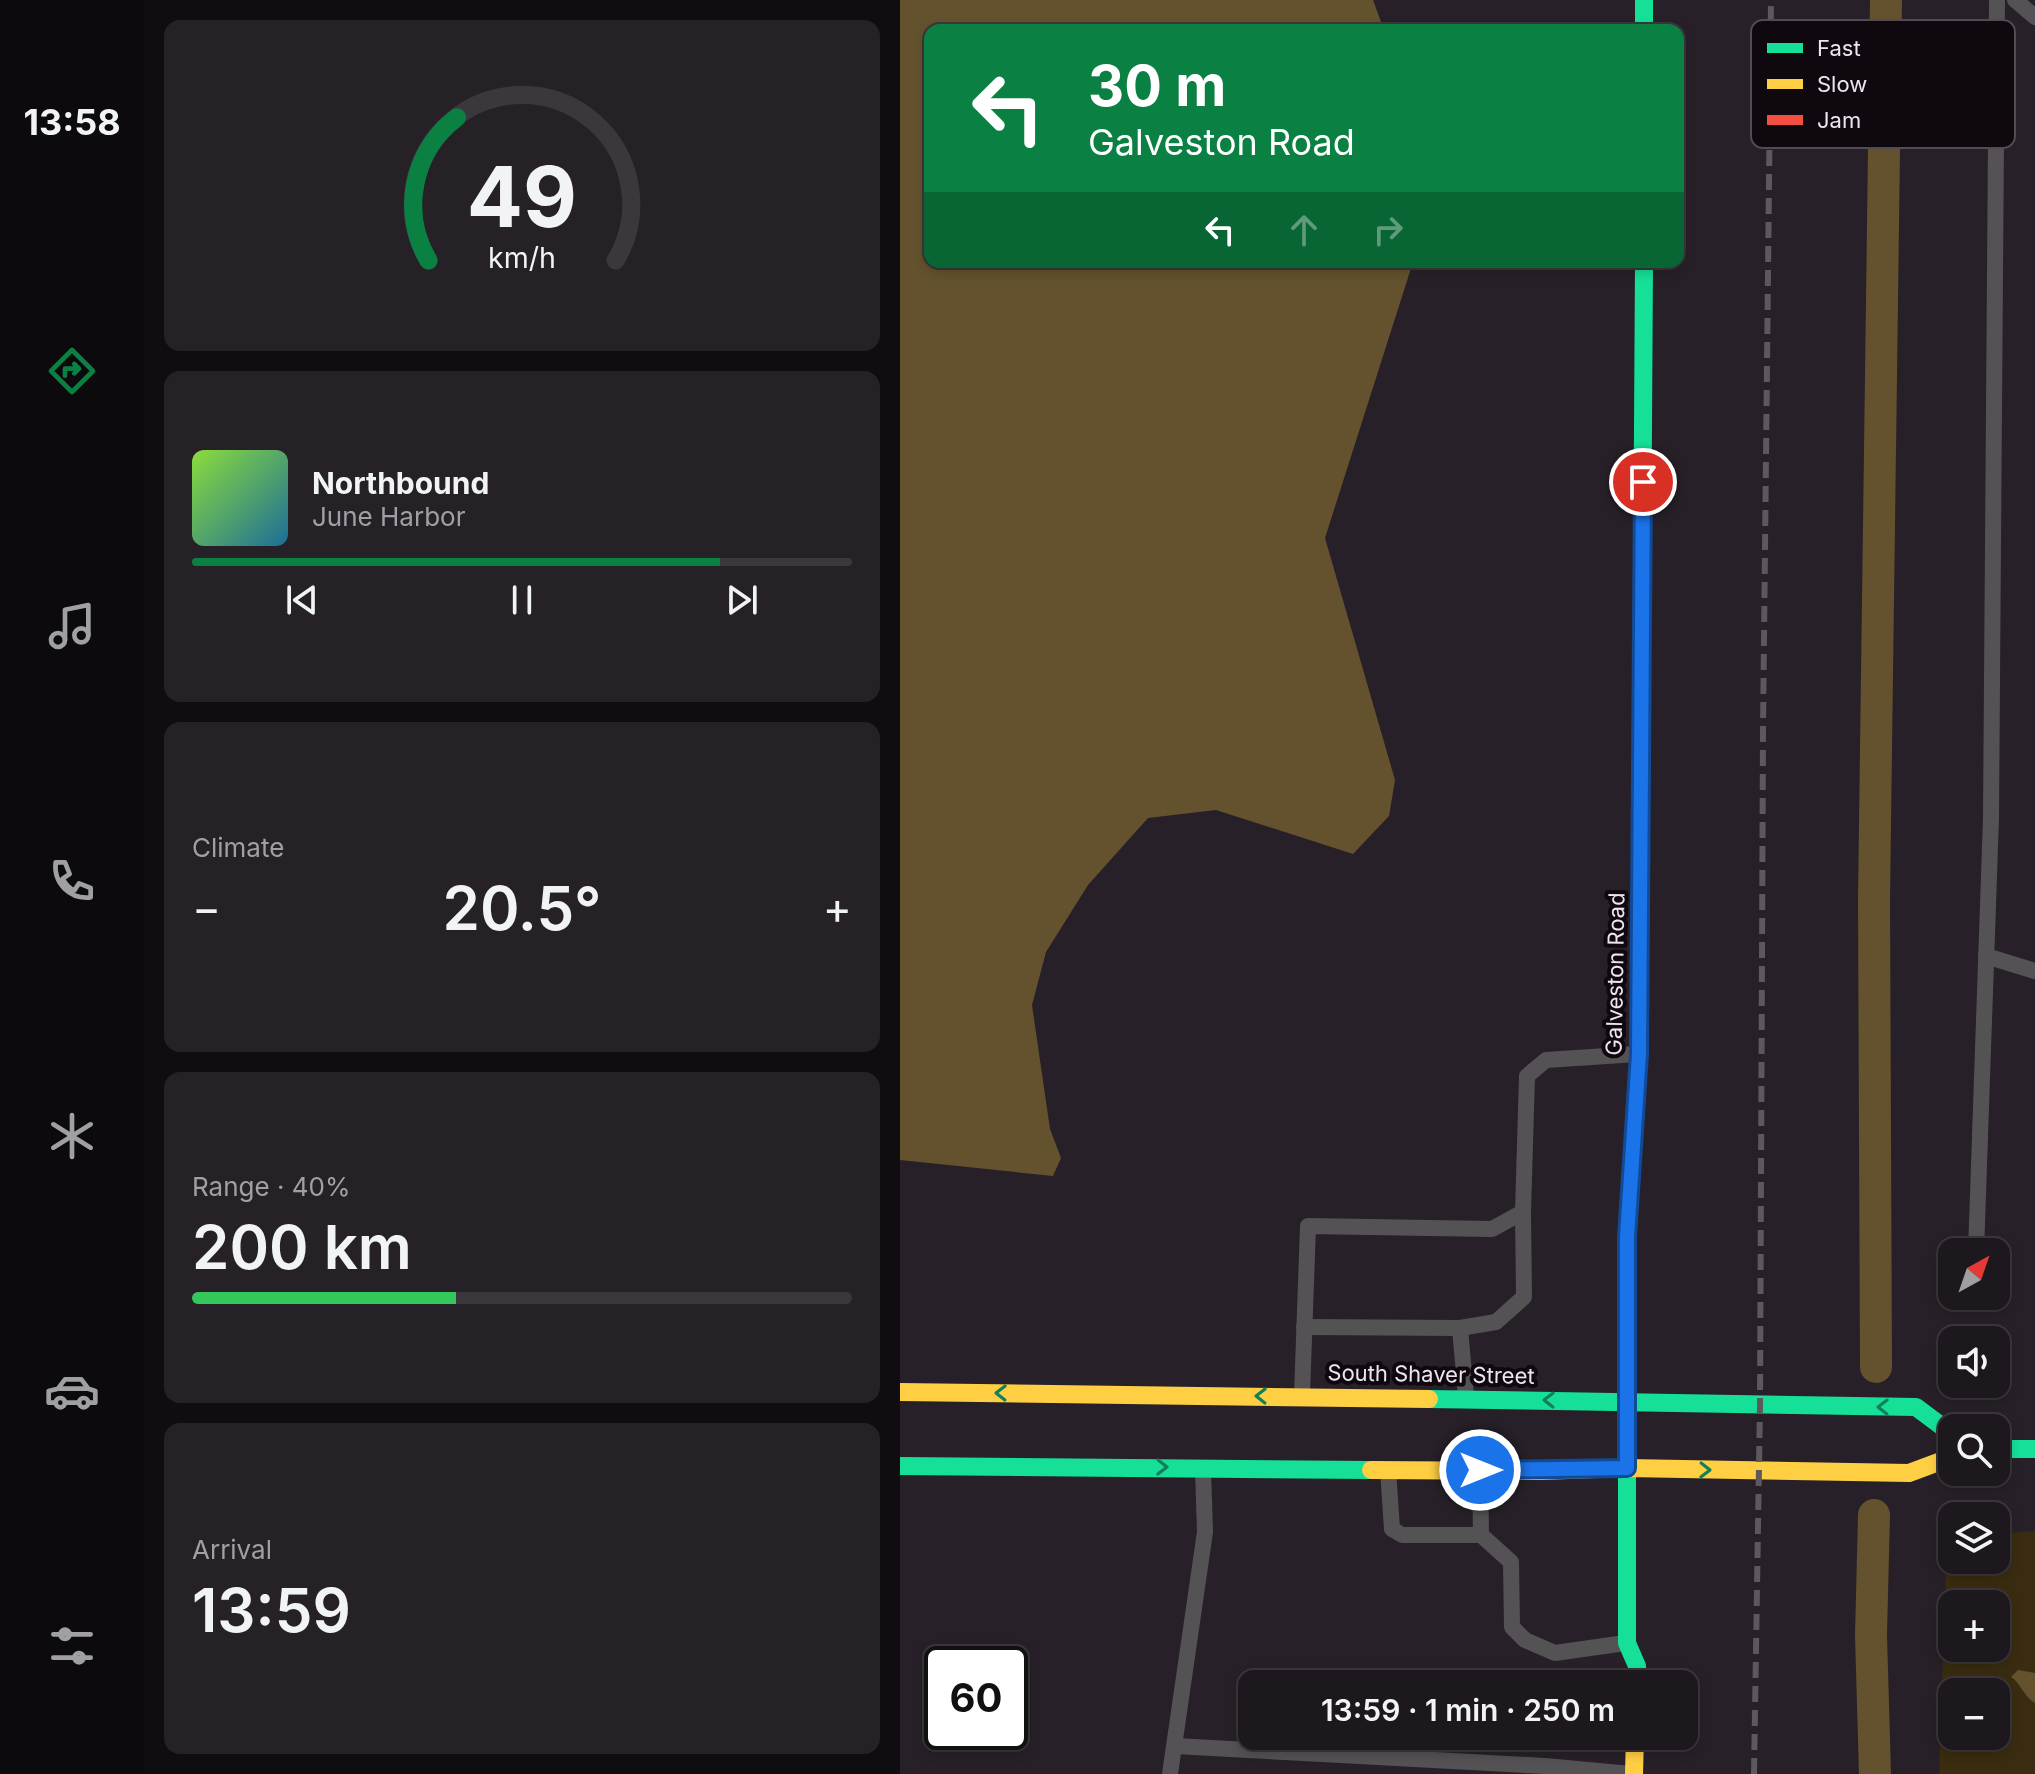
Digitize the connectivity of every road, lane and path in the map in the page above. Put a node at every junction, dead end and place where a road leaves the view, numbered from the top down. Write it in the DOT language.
graph roads {
  1 [pos="1644,0"];
  2 [pos="1997,0"];
  3 [pos="2015,0"];
  4 [pos="2035,17"];
  5 [pos="1997,20"];
  6 [pos="1644,24"];
  7 [pos="1996,148"];
  8 [pos="1644,268"];
  9 [pos="1986,956"];
  10 [pos="2035,971"];
  11 [pos="1639,1054"];
  12 [pos="1523,1212"];
  13 [pos="1976,1238"];
  14 [pos="1304,1327"];
  15 [pos="1460,1328"];
  16 [pos="900,1392"];
  17 [pos="1302,1397"];
  18 [pos="1466,1399"];
  19 [pos="1627,1402"];
  20 [pos="1938,1424"];
  21 [pos="2010,1449"];
  22 [pos="2035,1449"];
  23 [pos="1938,1462"];
  24 [pos="900,1466"];
  25 [pos="1202,1468"];
  26 [pos="1627,1468"];
  27 [pos="1388,1469"];
  28 [pos="1480,1470"];
  29 [pos="1481,1535"];
  30 [pos="1627,1643"];
  31 [pos="1637,1670"];
  32 [pos="1175,1746"];
  33 [pos="1634,1750"];
  34 [pos="1170,1774"];
  35 [pos="1632,1774"];
  1 -- 6 [label="main road"];
  2 -- 5 [label="lane"];
  3 -- 4 [label="lane"];
  7 -- 9 [label="lane"];
  8 -- 11 [label="main road, Galveston Road"];
  9 -- 10 [label="lane"];
  9 -- 13 [label="lane"];
  11 -- 12 [label="lane"];
  11 -- 19 [label="main road, Galveston Road"];
  12 -- 14 [label="lane"];
  12 -- 15 [label="lane"];
  14 -- 15 [label="lane"];
  14 -- 17 [label="lane"];
  15 -- 18 [label="lane"];
  17 -- 16 [label="main road, South Shaver Street, one-way"];
  17 -- 18 [label="main road, South Shaver Street"];
  19 -- 18 [label="main road, South Shaver Street, one-way"];
  20 -- 19 [label="main road, South Shaver Street, one-way"];
  19 -- 26 [label="main road, Galveston Road"];
  21 -- 22 [label="main road"];
  26 -- 23 [label="main road, one-way"];
  24 -- 25 [label="main road, one-way"];
  25 -- 27 [label="main road"];
  25 -- 32 [label="lane"];
  26 -- 28 [label="main road"];
  26 -- 30 [label="main road, Galveston Road"];
  27 -- 28 [label="main road"];
  27 -- 29 [label="lane"];
  28 -- 29 [label="lane"];
  29 -- 30 [label="lane"];
  30 -- 31 [label="main road, Galveston Road"];
  32 -- 34 [label="lane"];
  32 -- 35 [label="lane"];
  33 -- 35 [label="main road"];
}
